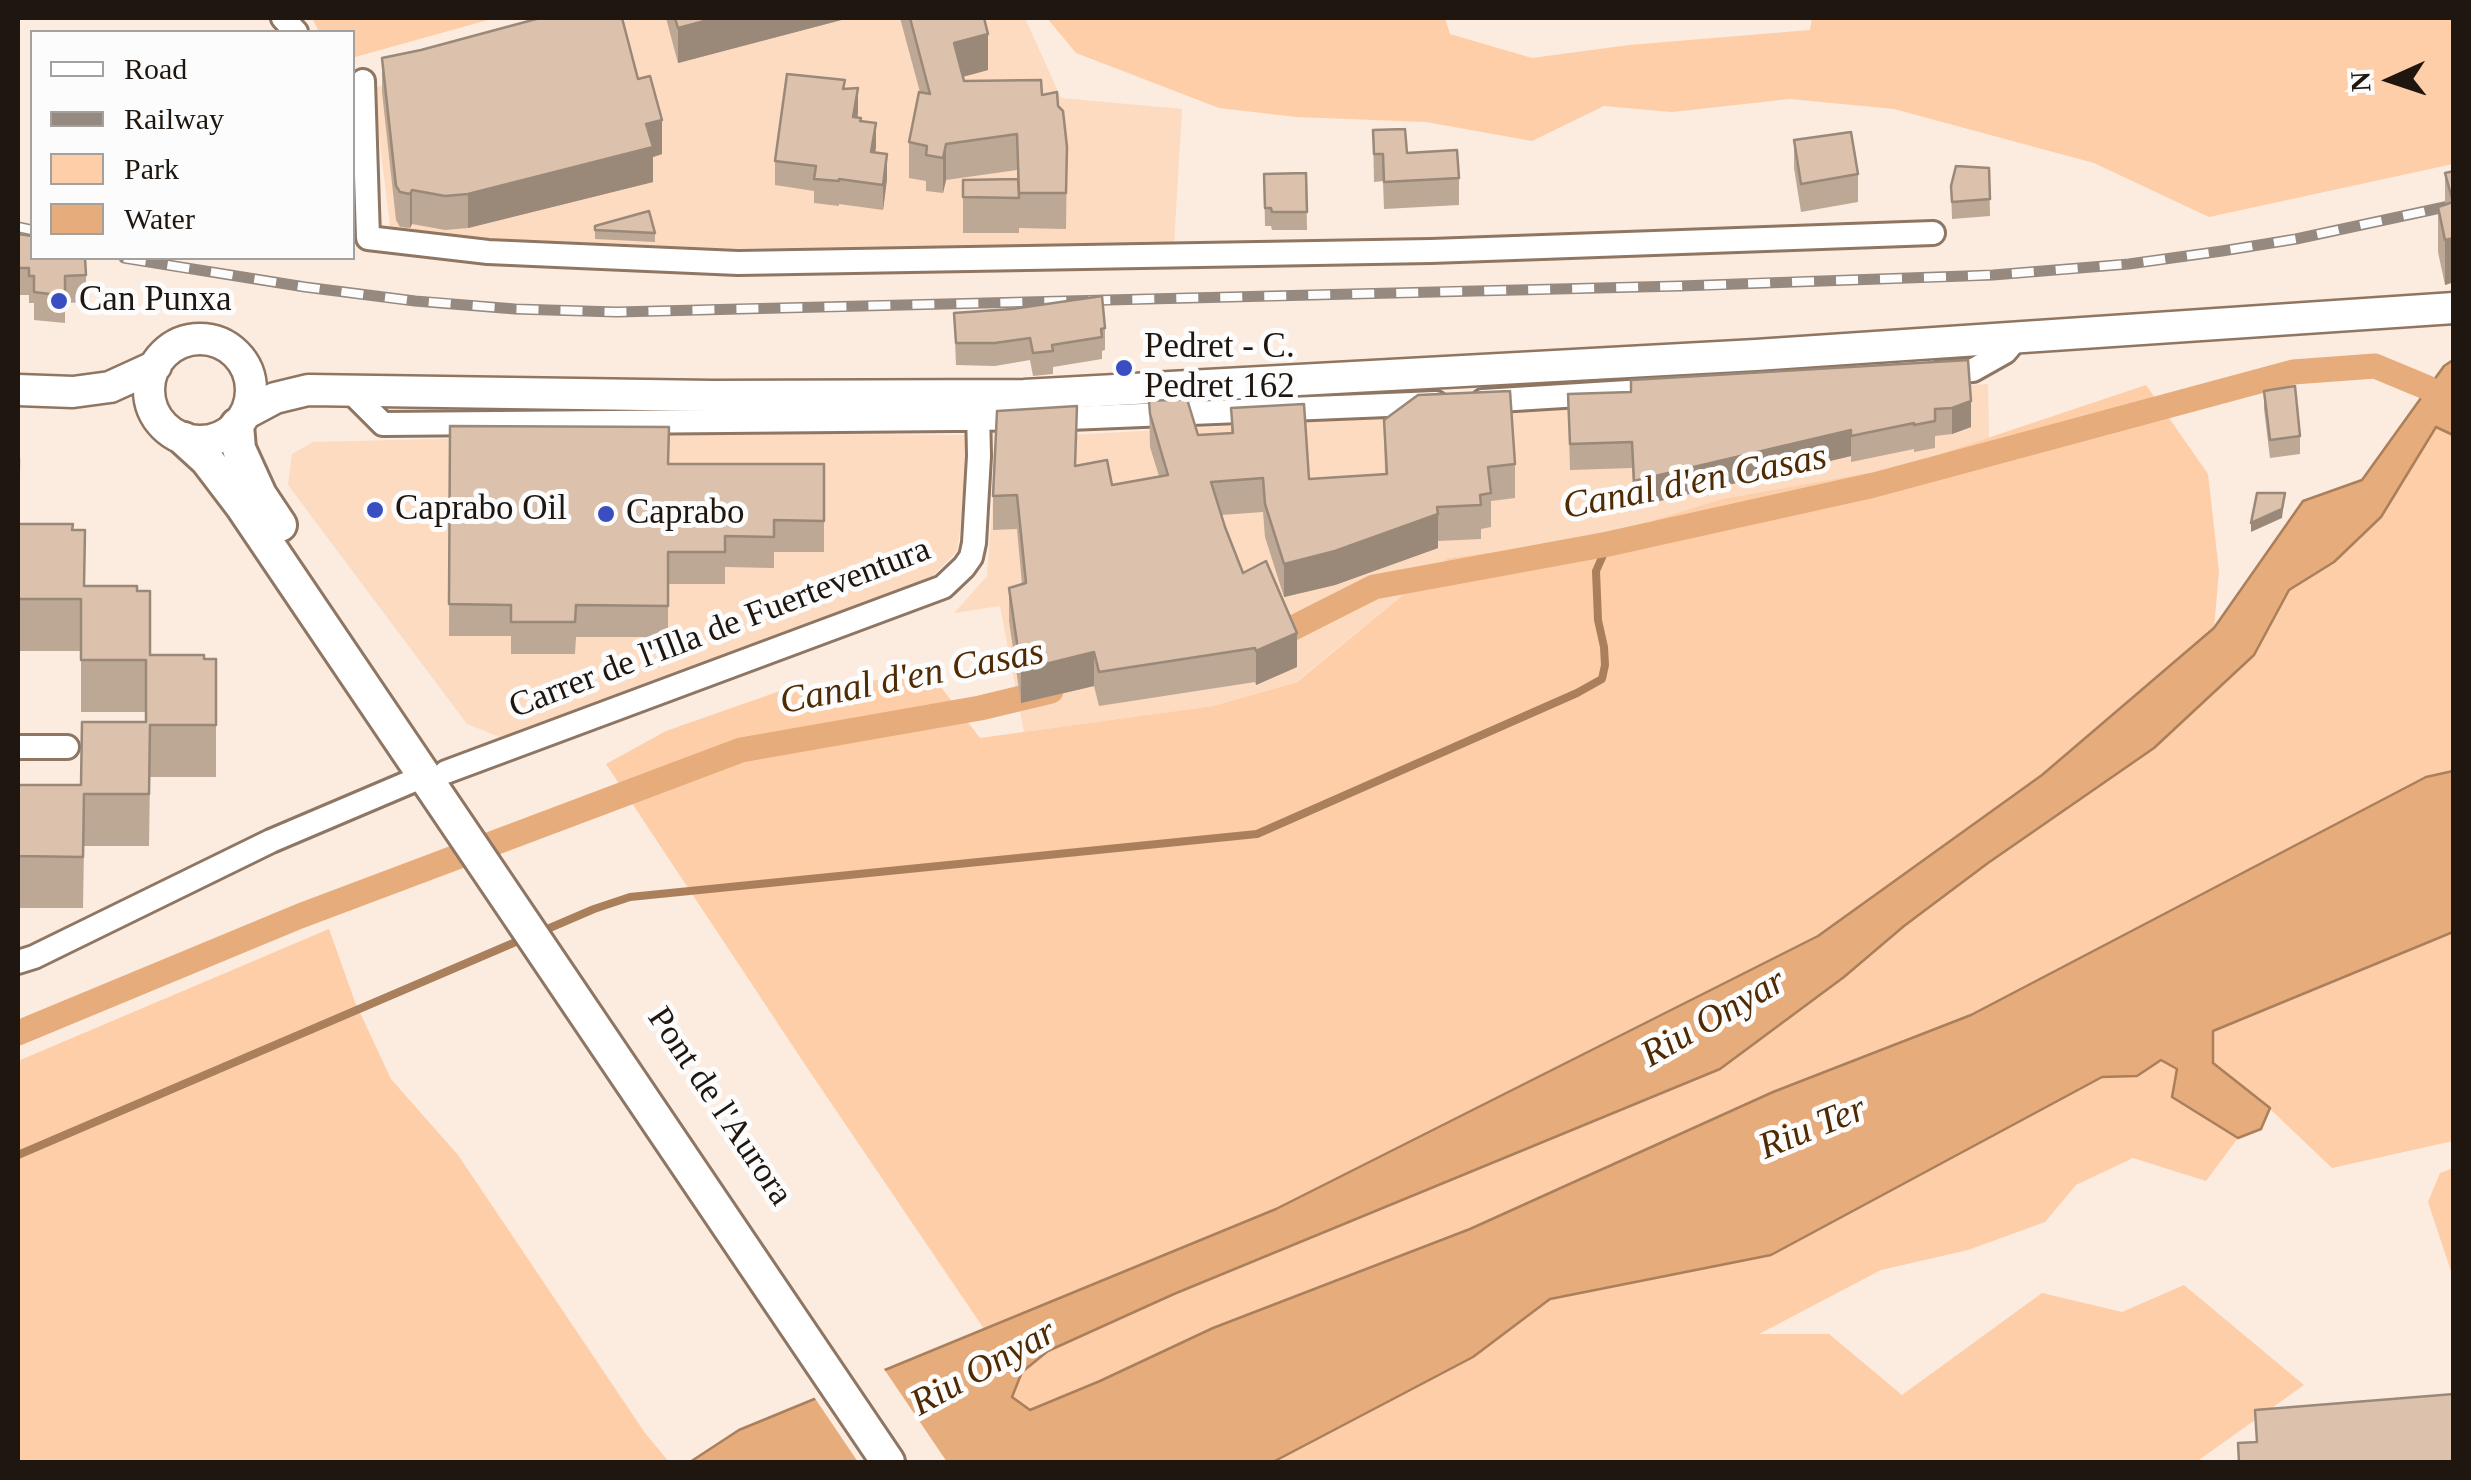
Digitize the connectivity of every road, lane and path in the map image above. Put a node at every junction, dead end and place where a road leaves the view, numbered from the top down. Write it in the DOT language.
graph roads {
  1 [pos="366,78"];
  2 [pos="1932,233"];
  3 [pos="2454,308"];
  4 [pos="2017,338"];
  5 [pos="244,365"];
  6 [pos="156,366"];
  7 [pos="1924,373"];
  8 [pos="1679,389"];
  9 [pos="18,390"];
  10 [pos="308,390"];
  11 [pos="72,392"];
  12 [pos="978,407"];
  13 [pos="241,419"];
  14 [pos="171,429"];
  15 [pos="245,491"];
  16 [pos="18,746"];
  17 [pos="67,747"];
  18 [pos="444,786"];
  19 [pos="18,962"];
  20 [pos="888,1462"];
  21 [pos="910,1462"];
  1 -- 2 [label="street"];
  3 -- 4 [label="street"];
  4 -- 7 [label="street"];
  4 -- 12 [label="street"];
  5 -- 6 [label="street"];
  5 -- 10 [label="street"];
  5 -- 13 [label="street"];
  6 -- 11 [label="street"];
  6 -- 14 [label="street"];
  8 -- 12 [label="street"];
  9 -- 11 [label="street"];
  10 -- 12 [label="street"];
  10 -- 13 [label="street"];
  11 -- 14 [label="street"];
  12 -- 18 [label="street, Carrer de l'Illa de Fuerteventura"];
  13 -- 14 [label="street"];
  13 -- 15 [label="main road"];
  14 -- 15 [label="main road"];
  15 -- 18 [label="main road"];
  16 -- 17 [label="street"];
  18 -- 19 [label="street, Carrer de l'Illa de Fuerteventura"];
  18 -- 20 [label="main road, Pont de l'Aurora"];
  18 -- 21 [label="main road, Pont de l'Aurora"];
}
